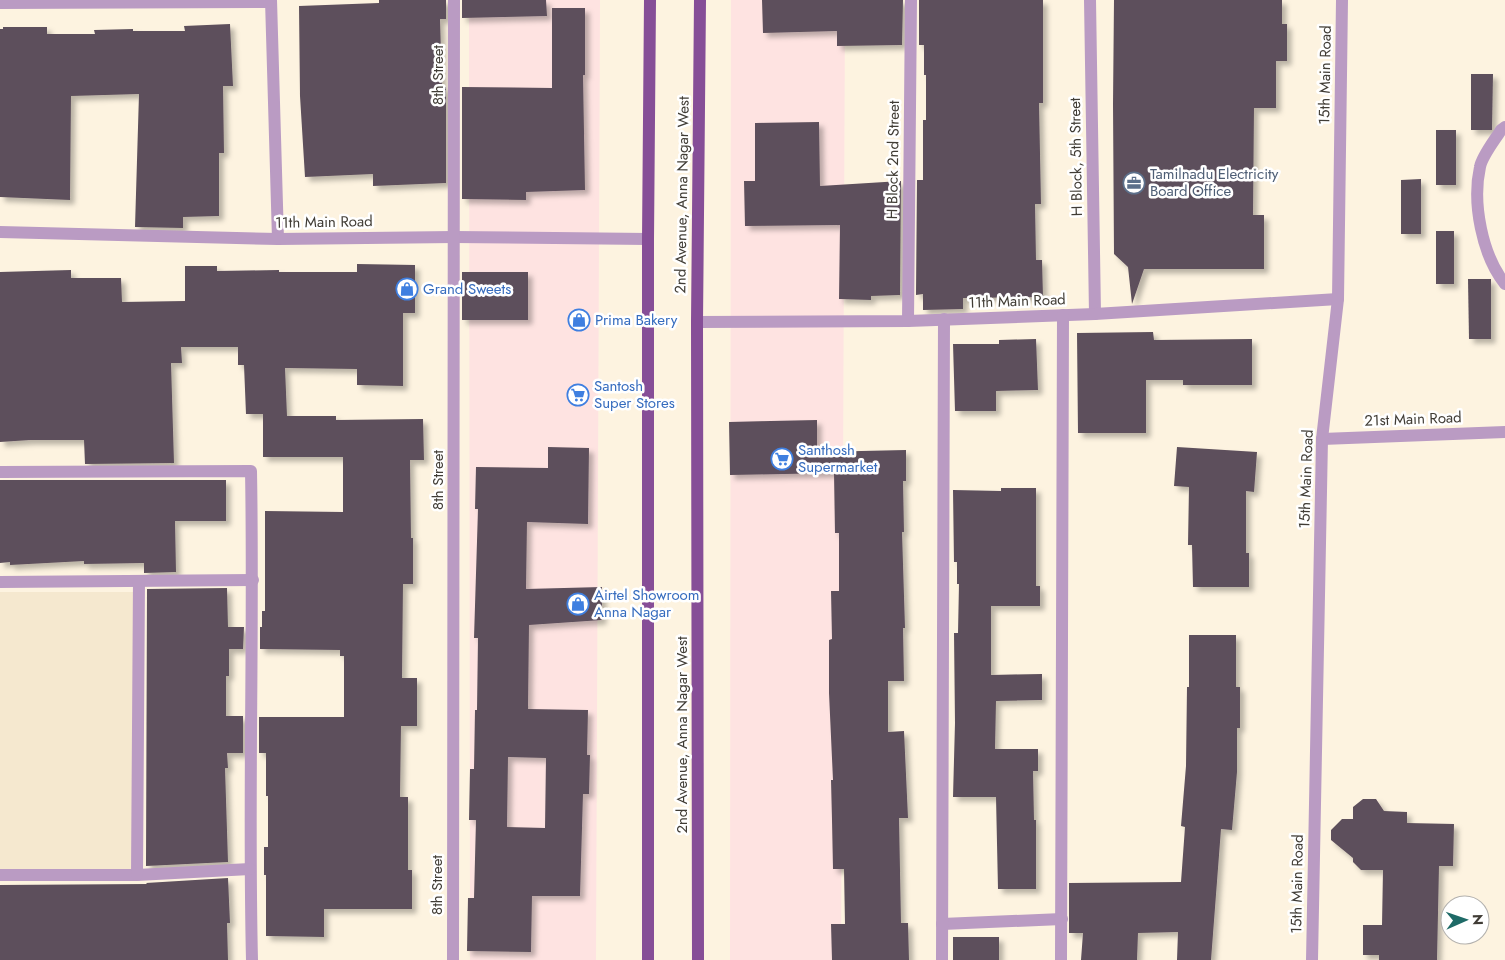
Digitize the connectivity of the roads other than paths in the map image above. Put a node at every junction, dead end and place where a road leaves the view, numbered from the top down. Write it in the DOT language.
graph roads {
  1 [pos="454,0"];
  2 [pos="650,0"];
  3 [pos="700,0"];
  4 [pos="911,0"];
  5 [pos="1090,0"];
  6 [pos="1342,0"];
  7 [pos="271,1"];
  8 [pos="0,3"];
  9 [pos="1505,127"];
  10 [pos="0,232"];
  11 [pos="454,237"];
  12 [pos="278,239"];
  13 [pos="648,239"];
  14 [pos="1505,284"];
  15 [pos="1338,299"];
  16 [pos="1094,314"];
  17 [pos="1063,315"];
  18 [pos="944,319"];
  19 [pos="908,321"];
  20 [pos="697,322"];
  21 [pos="1505,432"];
  22 [pos="1322,439"];
  23 [pos="0,472"];
  24 [pos="253,580"];
  25 [pos="139,581"];
  26 [pos="0,582"];
  27 [pos="250,869"];
  28 [pos="0,875"];
  29 [pos="137,875"];
  30 [pos="1062,919"];
  31 [pos="942,924"];
  32 [pos="252,960"];
  33 [pos="453,960"];
  34 [pos="648,960"];
  35 [pos="698,960"];
  36 [pos="942,960"];
  37 [pos="1061,960"];
  38 [pos="1312,960"];
  1 -- 11 [label="street, 8th Street"];
  2 -- 13 [label="main road"];
  3 -- 20 [label="main road, 2nd Avenue, Anna Nagar West"];
  4 -- 19 [label="street, H Block 2nd Street"];
  5 -- 16 [label="street, H Block, 5th Street"];
  6 -- 15 [label="street, 15th Main Road"];
  7 -- 8 [label="street"];
  7 -- 12 [label="street"];
  9 -- 14 [label="street"];
  10 -- 12 [label="street, 11th Main Road"];
  11 -- 12 [label="street, 11th Main Road"];
  11 -- 13 [label="street, 11th Main Road"];
  11 -- 33 [label="street, 8th Street"];
  13 -- 34 [label="main road"];
  15 -- 16 [label="street, 11th Main Road"];
  15 -- 22 [label="street, 15th Main Road"];
  16 -- 17 [label="street, 11th Main Road"];
  17 -- 18 [label="street, 11th Main Road"];
  17 -- 30 [label="street"];
  18 -- 19 [label="street, 11th Main Road"];
  18 -- 31 [label="street"];
  19 -- 20 [label="street, 11th Main Road"];
  20 -- 35 [label="main road, 2nd Avenue, Anna Nagar West"];
  21 -- 22 [label="street, 21st Main Road"];
  22 -- 38 [label="street, 15th Main Road"];
  23 -- 24 [label="street"];
  24 -- 25 [label="street"];
  24 -- 27 [label="street"];
  25 -- 26 [label="street"];
  25 -- 29 [label="street"];
  27 -- 29 [label="street"];
  27 -- 32 [label="street"];
  28 -- 29 [label="street"];
  30 -- 31 [label="street"];
  30 -- 37 [label="street"];
  31 -- 36 [label="street"];
}
